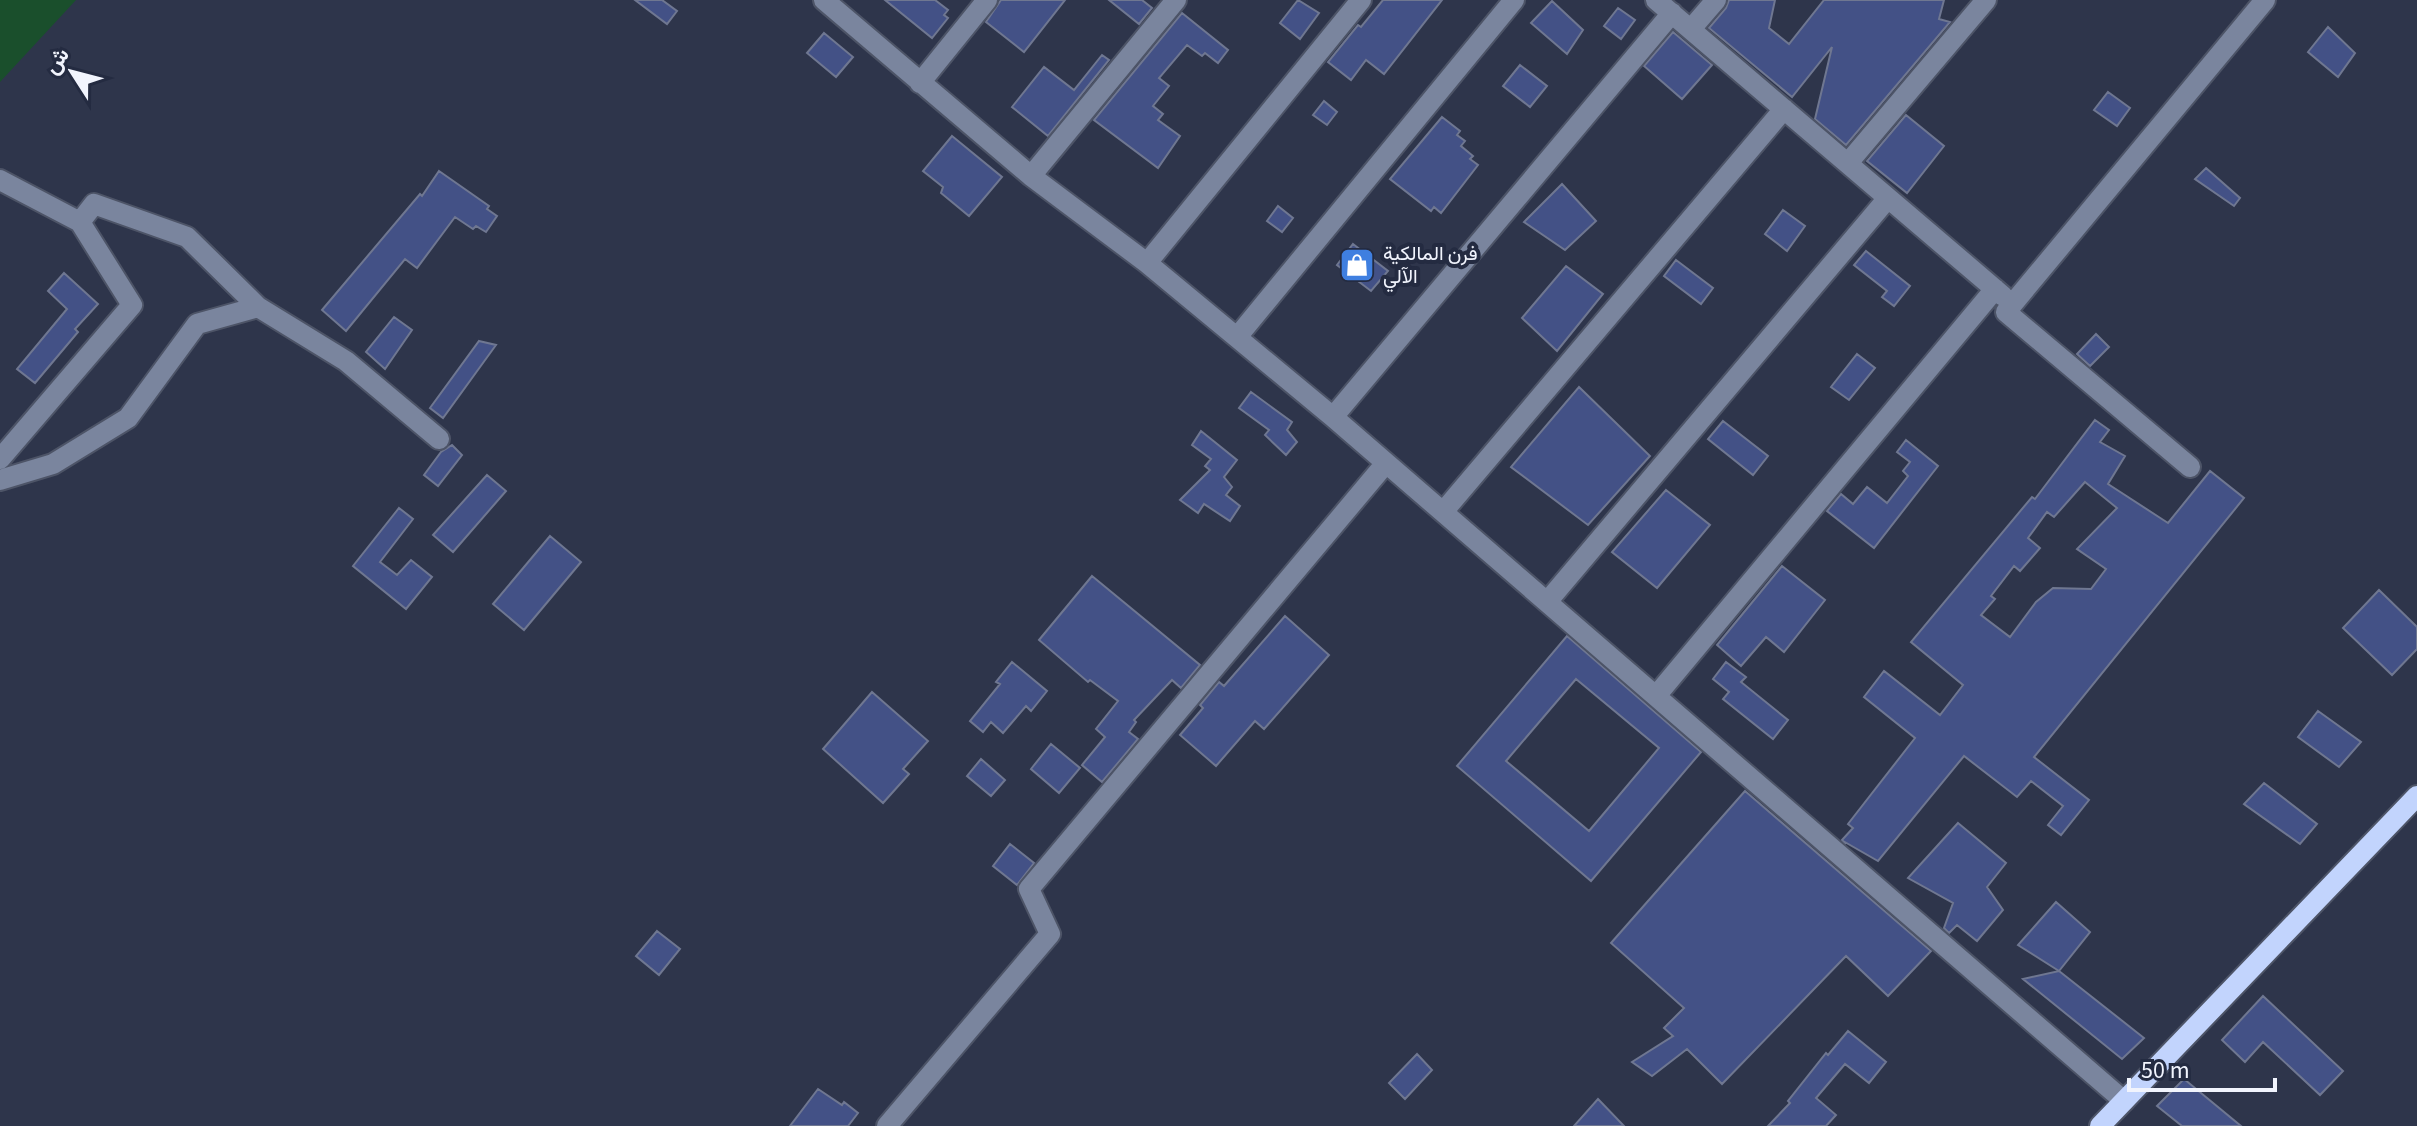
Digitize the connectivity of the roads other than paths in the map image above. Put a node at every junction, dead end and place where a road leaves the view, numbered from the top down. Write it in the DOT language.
graph roads {
  1 [pos="824,0"];
  2 [pos="987,0"];
  3 [pos="1176,0"];
  4 [pos="1361,0"];
  5 [pos="1514,0"];
  6 [pos="1716,0"];
  7 [pos="1986,0"];
  8 [pos="2265,0"];
  9 [pos="1664,7"];
  10 [pos="1691,29"];
  11 [pos="920,83"];
  12 [pos="1784,109"];
  13 [pos="1848,163"];
  14 [pos="1031,176"];
  15 [pos="0,180"];
  16 [pos="1888,198"];
  17 [pos="80,222"];
  18 [pos="1147,263"];
  19 [pos="1995,289"];
  20 [pos="2012,304"];
  21 [pos="258,307"];
  22 [pos="1238,336"];
  23 [pos="1333,417"];
  24 [pos="439,439"];
  25 [pos="0,459"];
  26 [pos="1386,463"];
  27 [pos="2190,467"];
  28 [pos="0,480"];
  29 [pos="1443,512"];
  30 [pos="1547,602"];
  31 [pos="1656,696"];
  32 [pos="2417,796"];
  33 [pos="2124,1101"];
  34 [pos="887,1126"];
  35 [pos="2100,1126"];
  1 -- 11 [label="street"];
  2 -- 11 [label="street"];
  3 -- 14 [label="street"];
  4 -- 18 [label="street"];
  5 -- 22 [label="street"];
  6 -- 10 [label="street"];
  7 -- 13 [label="street"];
  8 -- 20 [label="street"];
  9 -- 10 [label="street"];
  9 -- 23 [label="street"];
  10 -- 12 [label="street"];
  11 -- 14 [label="street"];
  12 -- 13 [label="street"];
  12 -- 29 [label="street"];
  13 -- 16 [label="street"];
  14 -- 18 [label="street"];
  15 -- 17 [label="street"];
  16 -- 19 [label="street"];
  16 -- 30 [label="street"];
  17 -- 21 [label="street"];
  17 -- 25 [label="street"];
  18 -- 22 [label="street"];
  19 -- 20 [label="street"];
  19 -- 31 [label="street"];
  20 -- 27 [label="street"];
  21 -- 24 [label="street"];
  21 -- 28 [label="street"];
  22 -- 23 [label="street"];
  23 -- 26 [label="street"];
  26 -- 29 [label="street"];
  26 -- 34 [label="street"];
  29 -- 30 [label="street"];
  30 -- 31 [label="street"];
  31 -- 33 [label="street"];
  32 -- 33 [label="main road"];
  33 -- 35 [label="main road"];
}
